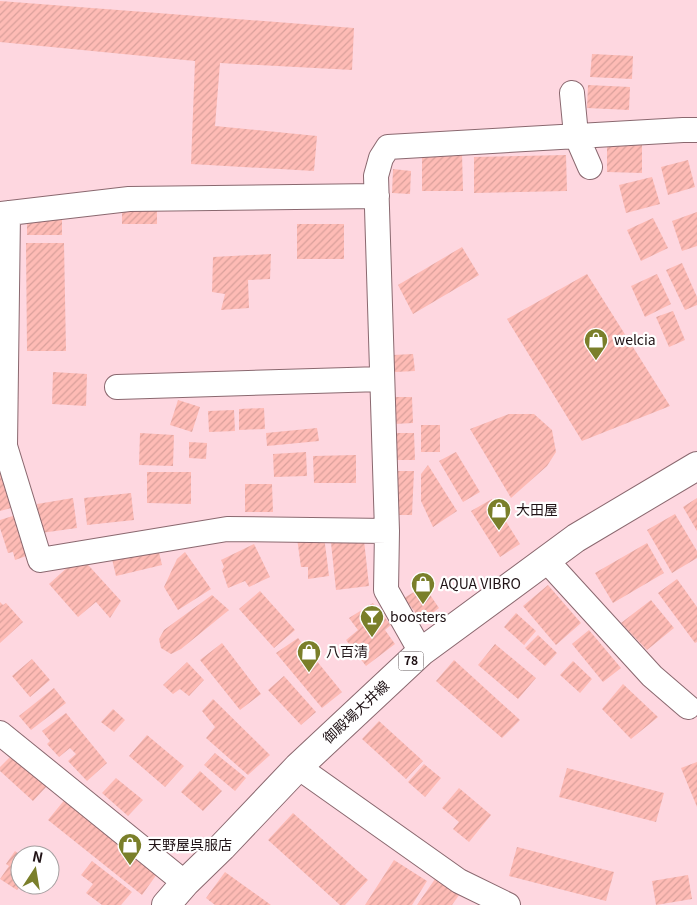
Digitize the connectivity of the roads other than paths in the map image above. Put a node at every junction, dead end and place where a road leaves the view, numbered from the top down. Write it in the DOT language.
graph roads {
  1 [pos="572,93"];
  2 [pos="697,130"];
  3 [pos="576,135"];
  4 [pos="697,136"];
  5 [pos="590,167"];
  6 [pos="377,196"];
  7 [pos="4,214"];
  8 [pos="382,379"];
  9 [pos="117,387"];
  10 [pos="697,466"];
  11 [pos="386,531"];
  12 [pos="546,560"];
  13 [pos="421,652"];
  14 [pos="688,706"];
  15 [pos="0,732"];
  16 [pos="298,767"];
  17 [pos="185,883"];
  18 [pos="166,905"];
  19 [pos="508,905"];
  1 -- 3 [label="street"];
  2 -- 3 [label="street"];
  2 -- 4 [label="street"];
  3 -- 5 [label="street"];
  3 -- 6 [label="street"];
  6 -- 7 [label="street"];
  6 -- 8 [label="street"];
  7 -- 11 [label="street"];
  8 -- 9 [label="street"];
  8 -- 11 [label="street"];
  10 -- 12 [label="main road, 御殿場大井線 / 78"];
  11 -- 13 [label="street"];
  12 -- 13 [label="main road, 御殿場大井線 / 78"];
  12 -- 14 [label="street"];
  13 -- 16 [label="main road, 御殿場大井線 / 78"];
  15 -- 17 [label="street"];
  16 -- 17 [label="main road, 御殿場大井線 / 78"];
  16 -- 19 [label="street"];
  17 -- 18 [label="main road, 御殿場大井線 / 78"];
}
